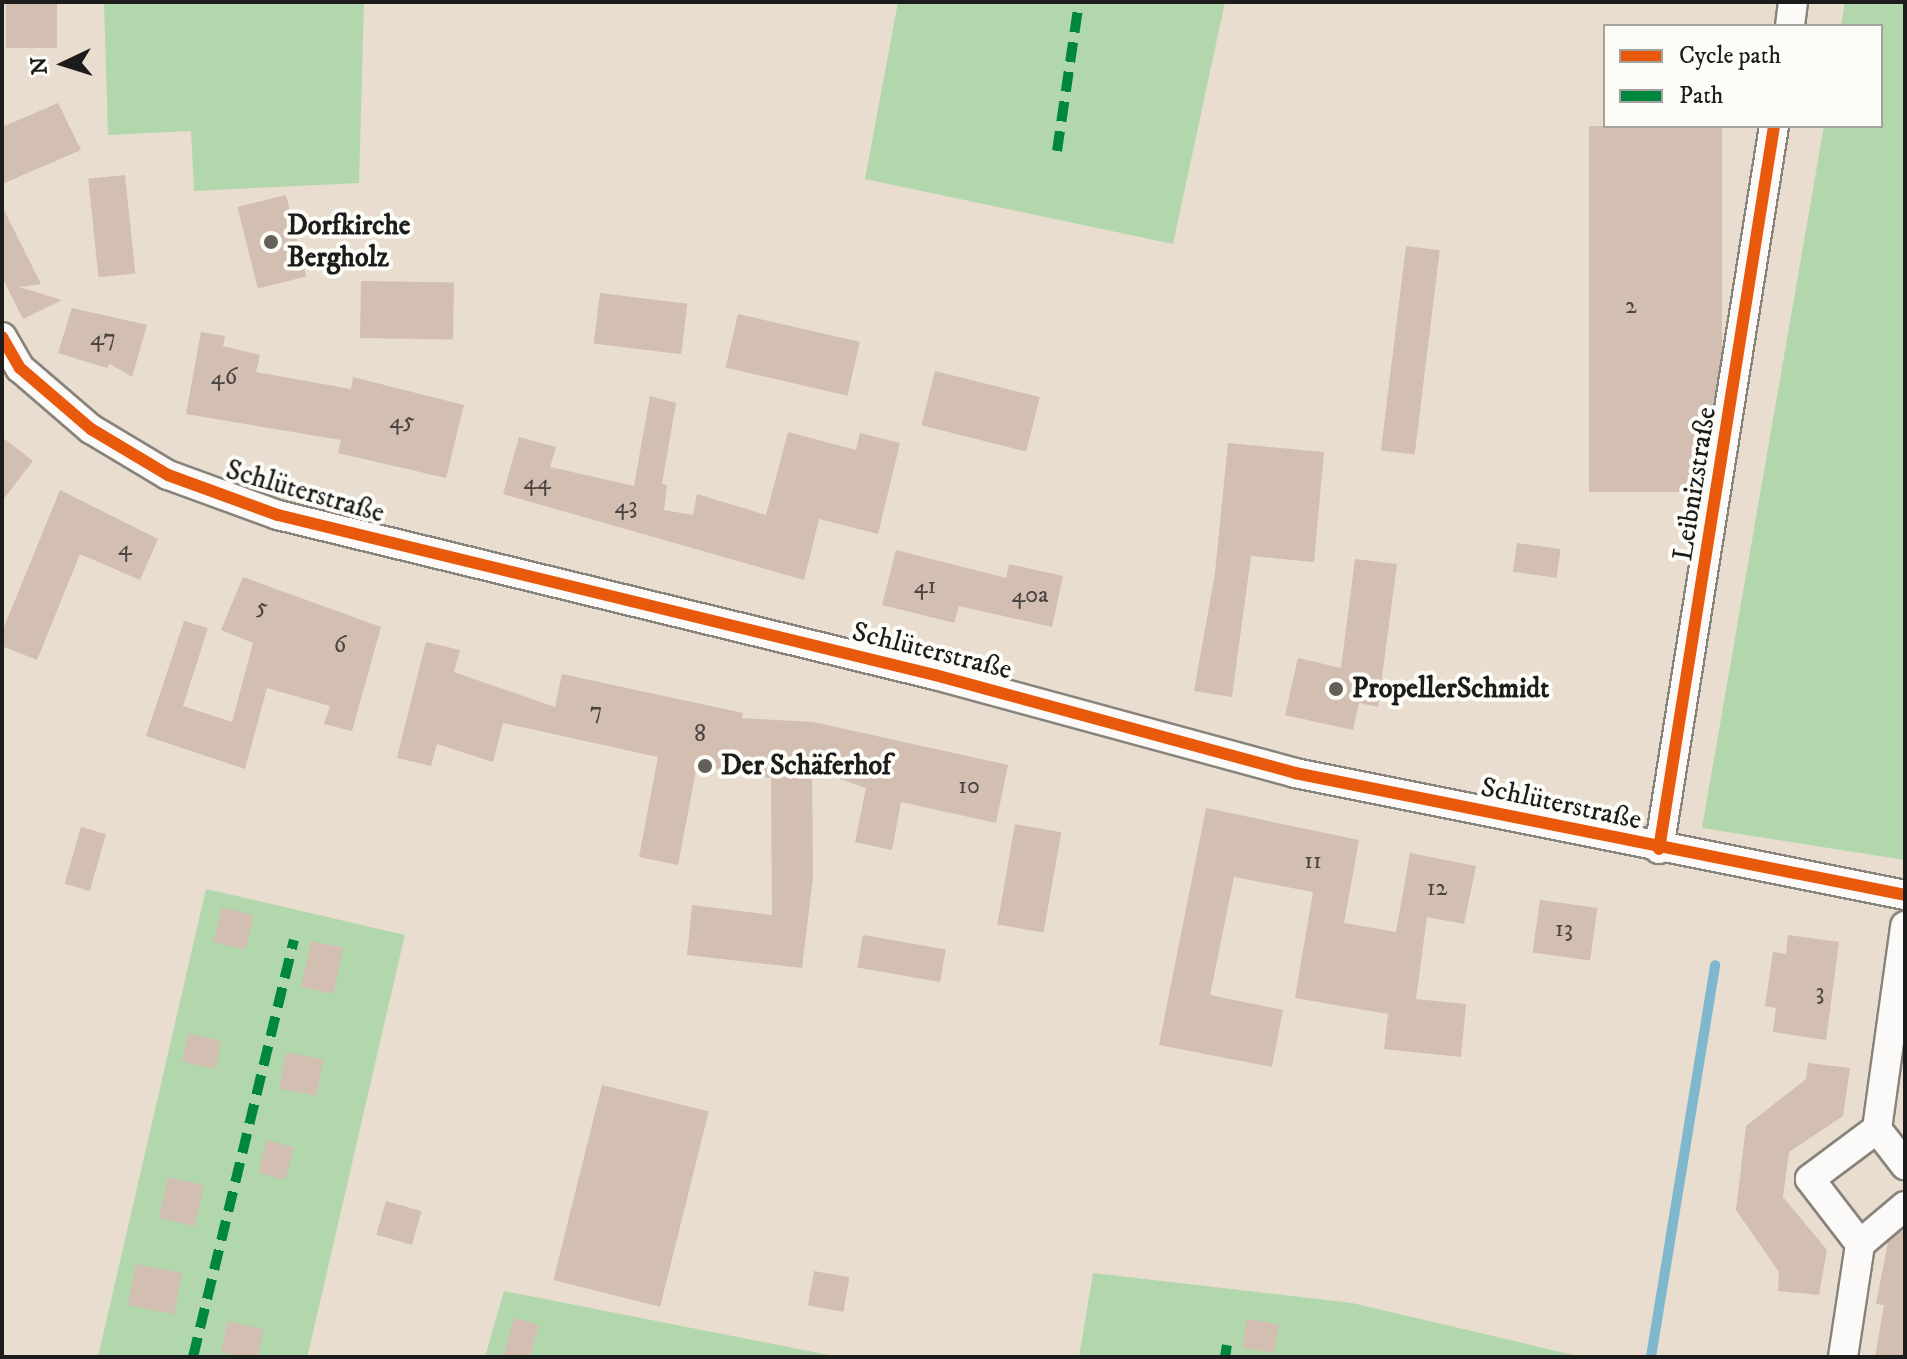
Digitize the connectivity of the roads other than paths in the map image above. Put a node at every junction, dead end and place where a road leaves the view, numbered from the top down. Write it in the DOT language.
graph roads {
  1 [pos="1793,2"];
  2 [pos="1790,24"];
  3 [pos="1774,128"];
  4 [pos="2,337"];
  5 [pos="1659,849"];
  6 [pos="1905,895"];
  7 [pos="1905,926"];
  8 [pos="1877,1129"];
  9 [pos="1905,1165"];
  10 [pos="1905,1206"];
  11 [pos="1860,1244"];
  12 [pos="1843,1357"];
  1 -- 2 [label="street"];
  3 -- 5 [label="street, Leibnizstraße"];
  4 -- 5 [label="street, Schlüterstraße"];
  5 -- 6 [label="street, Schlüterstraße"];
  7 -- 8 [label="street"];
  8 -- 9 [label="street"];
  8 -- 11 [label="street"];
  10 -- 11 [label="street"];
  11 -- 12 [label="street"];
}
